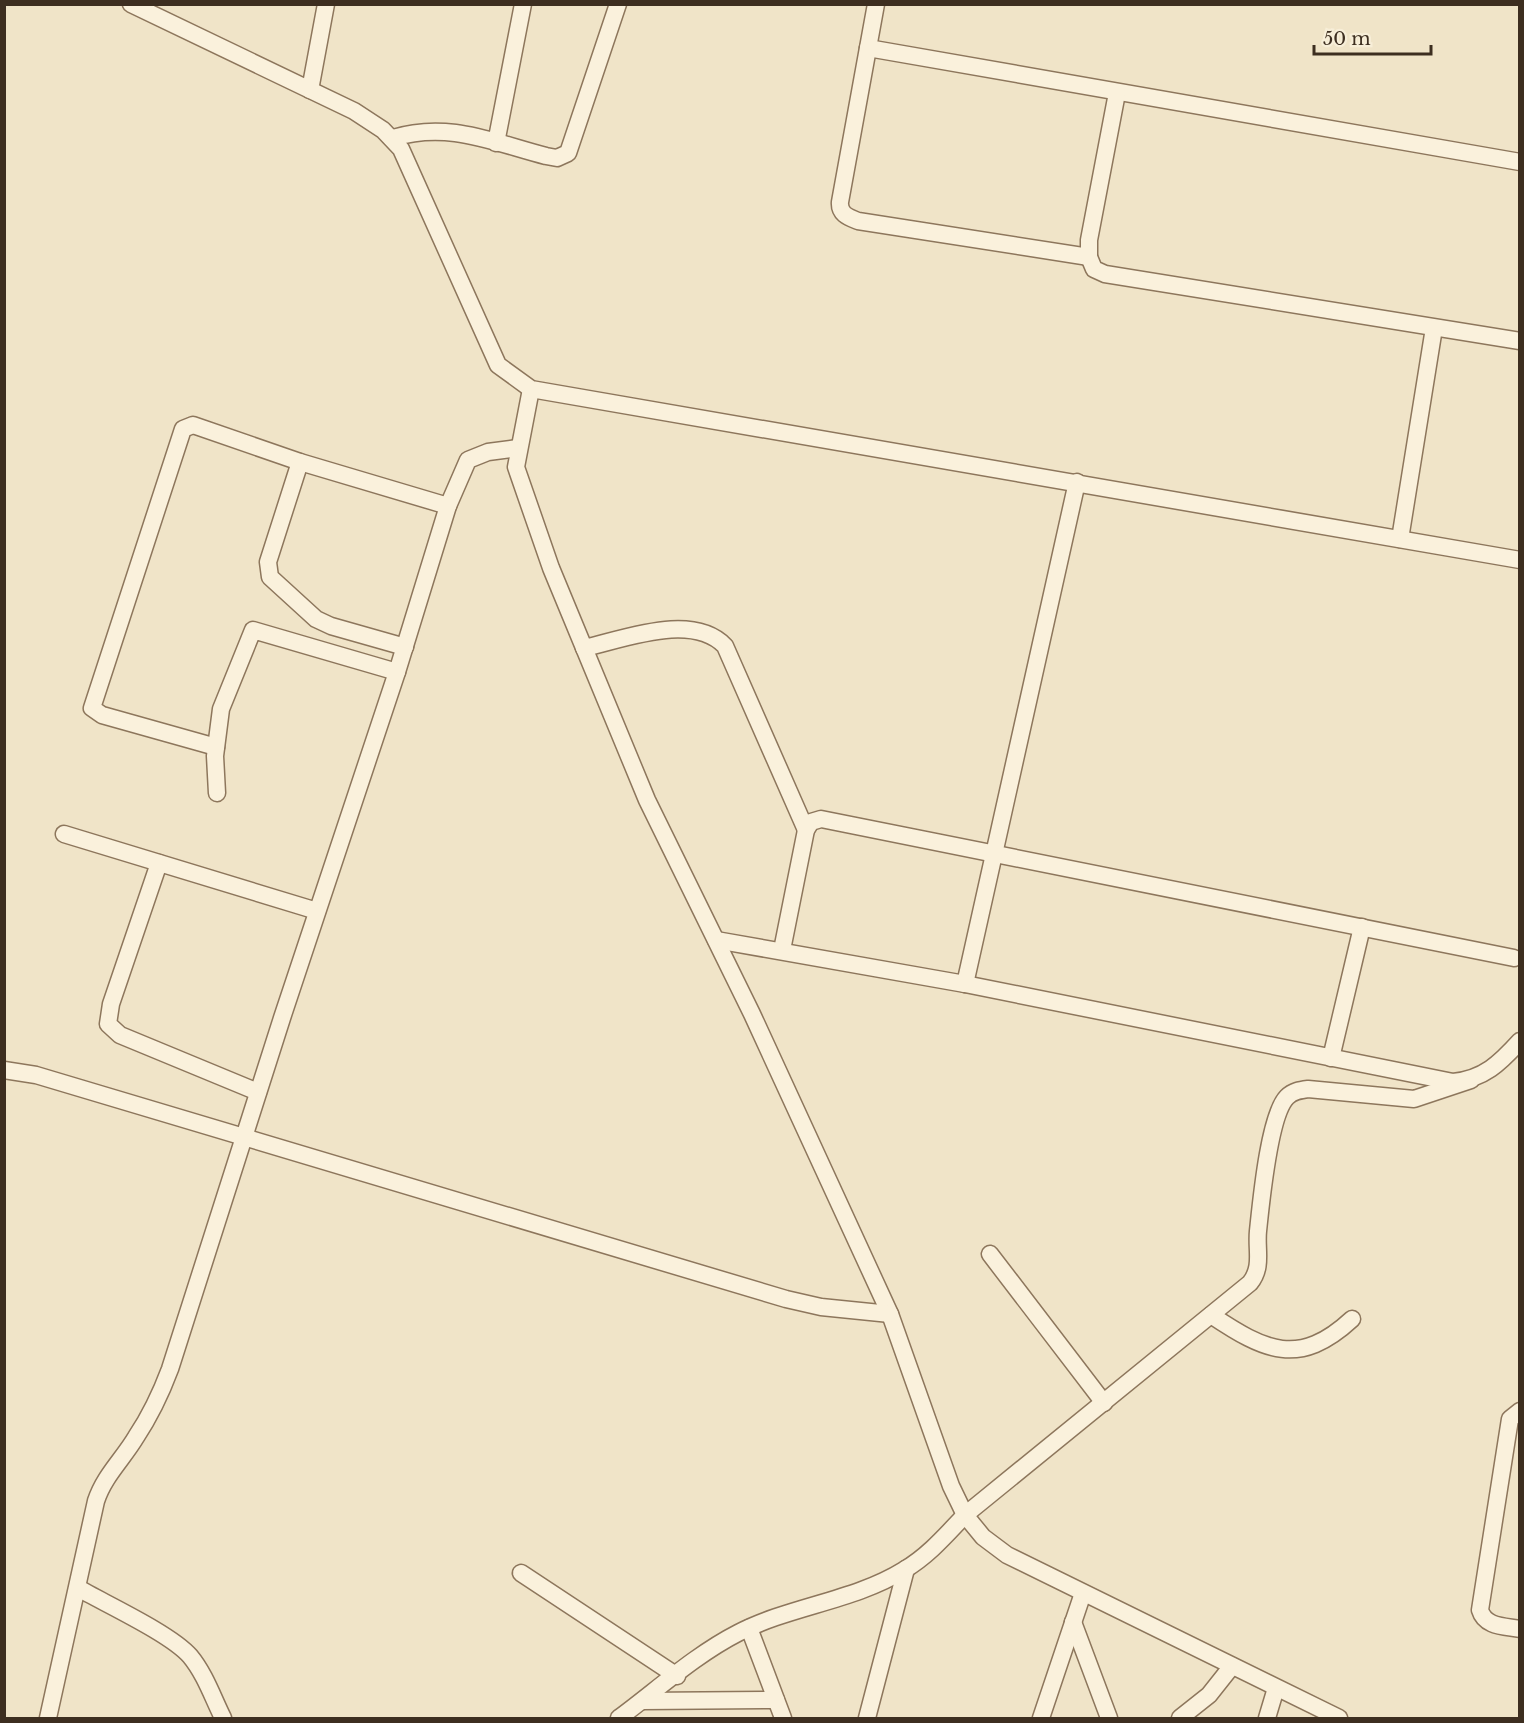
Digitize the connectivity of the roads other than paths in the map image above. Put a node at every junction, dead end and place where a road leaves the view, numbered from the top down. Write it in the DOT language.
graph roads {
  1 [pos="131,4"];
  2 [pos="326,4"];
  3 [pos="523,4"];
  4 [pos="618,4"];
  5 [pos="876,4"];
  6 [pos="150,9"];
  7 [pos="868,48"];
  8 [pos="310,90"];
  9 [pos="1117,93"];
  10 [pos="393,138"];
  11 [pos="496,143"];
  12 [pos="1520,162"];
  13 [pos="1089,257"];
  14 [pos="1434,328"];
  15 [pos="1520,341"];
  16 [pos="531,389"];
  17 [pos="518,448"];
  18 [pos="300,462"];
  19 [pos="1077,482"];
  20 [pos="448,506"];
  21 [pos="1400,539"];
  22 [pos="1520,560"];
  23 [pos="405,647"];
  24 [pos="584,648"];
  25 [pos="397,672"];
  26 [pos="216,747"];
  27 [pos="217,793"];
  28 [pos="806,830"];
  29 [pos="64,834"];
  30 [pos="994,852"];
  31 [pos="159,863"];
  32 [pos="317,911"];
  33 [pos="1362,927"];
  34 [pos="716,940"];
  35 [pos="782,950"];
  36 [pos="1514,958"];
  37 [pos="965,984"];
  38 [pos="1520,1041"];
  39 [pos="1331,1058"];
  40 [pos="4,1070"];
  41 [pos="1472,1080"];
  42 [pos="258,1092"];
  43 [pos="243,1138"];
  44 [pos="990,1254"];
  45 [pos="890,1314"];
  46 [pos="1211,1315"];
  47 [pos="1352,1319"];
  48 [pos="1104,1403"];
  49 [pos="1520,1411"];
  50 [pos="965,1515"];
  51 [pos="906,1569"];
  52 [pos="521,1573"];
  53 [pos="78,1588"];
  54 [pos="1083,1593"];
  55 [pos="1073,1622"];
  56 [pos="749,1628"];
  57 [pos="1520,1629"];
  58 [pos="1232,1666"];
  59 [pos="677,1676"];
  60 [pos="1276,1688"];
  61 [pos="776,1700"];
  62 [pos="642,1701"];
  63 [pos="48,1719"];
  64 [pos="223,1719"];
  65 [pos="619,1719"];
  66 [pos="783,1719"];
  67 [pos="867,1719"];
  68 [pos="1041,1719"];
  69 [pos="1109,1719"];
  70 [pos="1180,1719"];
  71 [pos="1267,1719"];
  72 [pos="1339,1719"];
  1 -- 6 [label="street"];
  2 -- 8 [label="street"];
  3 -- 11 [label="street"];
  4 -- 11 [label="street"];
  5 -- 7 [label="street"];
  6 -- 8 [label="street"];
  7 -- 9 [label="street"];
  7 -- 13 [label="street"];
  8 -- 10 [label="street"];
  9 -- 12 [label="street"];
  9 -- 13 [label="street"];
  10 -- 11 [label="street"];
  10 -- 16 [label="street"];
  13 -- 14 [label="street"];
  14 -- 15 [label="street"];
  14 -- 21 [label="street"];
  16 -- 17 [label="street"];
  16 -- 19 [label="street"];
  17 -- 20 [label="street"];
  17 -- 24 [label="street"];
  18 -- 20 [label="street"];
  18 -- 23 [label="street"];
  18 -- 26 [label="street"];
  19 -- 21 [label="street"];
  19 -- 30 [label="street"];
  20 -- 23 [label="street"];
  21 -- 22 [label="street"];
  23 -- 25 [label="street"];
  24 -- 28 [label="street"];
  24 -- 34 [label="street"];
  25 -- 26 [label="street"];
  25 -- 32 [label="street"];
  26 -- 27 [label="street"];
  28 -- 30 [label="street"];
  28 -- 35 [label="street"];
  29 -- 31 [label="street"];
  30 -- 33 [label="street"];
  30 -- 37 [label="street"];
  31 -- 32 [label="street"];
  31 -- 42 [label="street"];
  32 -- 42 [label="street"];
  33 -- 36 [label="street"];
  33 -- 39 [label="street"];
  34 -- 35 [label="street"];
  34 -- 45 [label="street"];
  35 -- 37 [label="street"];
  37 -- 39 [label="street"];
  38 -- 41 [label="street"];
  39 -- 41 [label="street"];
  40 -- 43 [label="street"];
  41 -- 46 [label="street"];
  42 -- 43 [label="street"];
  43 -- 45 [label="street"];
  43 -- 53 [label="street"];
  44 -- 48 [label="street"];
  45 -- 50 [label="street"];
  46 -- 47 [label="street"];
  46 -- 48 [label="street"];
  48 -- 50 [label="street"];
  49 -- 57 [label="street"];
  50 -- 51 [label="street"];
  50 -- 54 [label="street"];
  51 -- 56 [label="street"];
  51 -- 67 [label="street"];
  52 -- 59 [label="street"];
  53 -- 63 [label="street"];
  53 -- 64 [label="street"];
  54 -- 55 [label="street"];
  54 -- 58 [label="street"];
  55 -- 68 [label="street"];
  55 -- 69 [label="street"];
  56 -- 59 [label="street"];
  56 -- 61 [label="street"];
  58 -- 60 [label="street"];
  58 -- 70 [label="street"];
  59 -- 62 [label="street"];
  60 -- 71 [label="street"];
  60 -- 72 [label="street"];
  61 -- 62 [label="street"];
  61 -- 66 [label="street"];
  62 -- 65 [label="street"];
}
